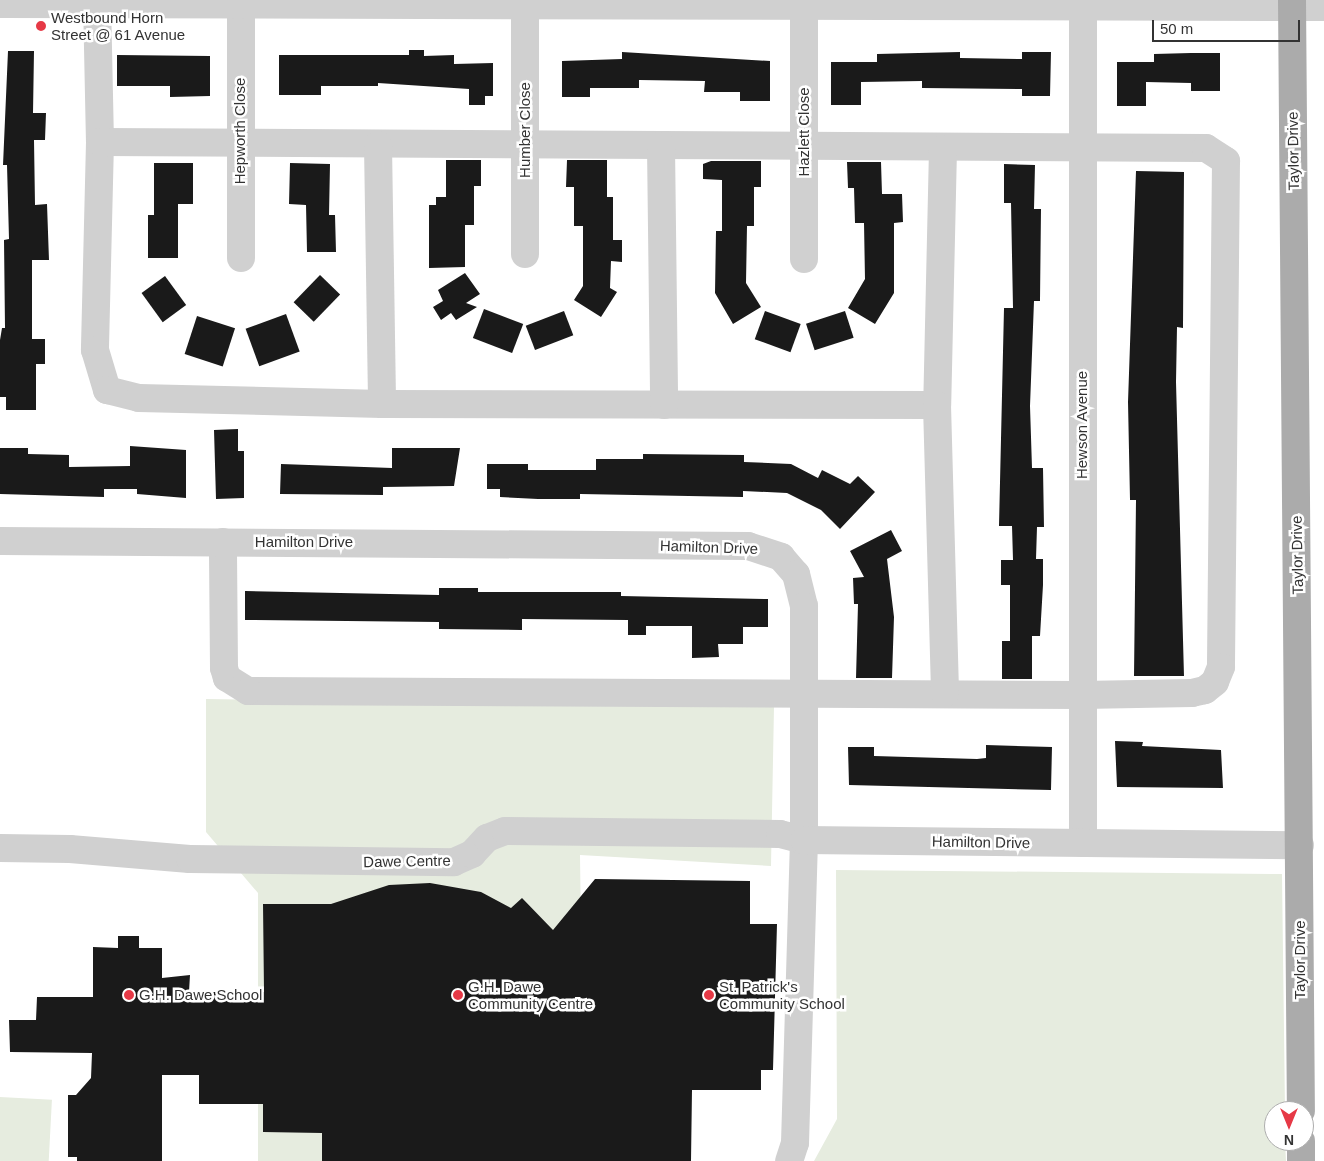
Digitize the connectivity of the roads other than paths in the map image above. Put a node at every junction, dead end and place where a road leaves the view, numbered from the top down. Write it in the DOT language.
graph roads {
  1 [pos="97,2"];
  2 [pos="241,2"];
  3 [pos="876,3"];
  4 [pos="0,4"];
  5 [pos="1292,4"];
  6 [pos="524,5"];
  7 [pos="804,6"];
  8 [pos="1083,7"];
  9 [pos="1324,7"];
  10 [pos="100,142"];
  11 [pos="240,144"];
  12 [pos="378,145"];
  13 [pos="525,145"];
  14 [pos="661,146"];
  15 [pos="804,146"];
  16 [pos="1082,147"];
  17 [pos="943,149"];
  18 [pos="525,254"];
  19 [pos="241,258"];
  20 [pos="804,259"];
  21 [pos="382,404"];
  22 [pos="664,405"];
  23 [pos="937,405"];
  24 [pos="0,540"];
  25 [pos="223,542"];
  26 [pos="804,693"];
  27 [pos="945,693"];
  28 [pos="1082,695"];
  29 [pos="804,840"];
  30 [pos="1083,843"];
  31 [pos="1300,845"];
  32 [pos="0,848"];
  33 [pos="1301,1101"];
  34 [pos="789,1161"];
  1 -- 2 [label="street"];
  1 -- 4 [label="street"];
  1 -- 10 [label="street"];
  2 -- 6 [label="street"];
  2 -- 11 [label="street, Hepworth Close"];
  3 -- 7 [label="street"];
  3 -- 8 [label="street"];
  5 -- 8 [label="street"];
  5 -- 9 [label="street"];
  5 -- 31 [label="main road, Taylor Drive"];
  6 -- 7 [label="street"];
  6 -- 13 [label="street, Humber Close"];
  7 -- 15 [label="street, Hazlett Close"];
  8 -- 16 [label="street, Hewson Avenue"];
  10 -- 11 [label="street"];
  10 -- 21 [label="street"];
  11 -- 12 [label="street"];
  11 -- 19 [label="street, Hepworth Close"];
  12 -- 13 [label="street"];
  12 -- 21 [label="street"];
  13 -- 14 [label="street"];
  13 -- 18 [label="street, Humber Close"];
  14 -- 15 [label="street"];
  14 -- 22 [label="street"];
  15 -- 17 [label="street"];
  15 -- 20 [label="street, Hazlett Close"];
  16 -- 17 [label="street"];
  16 -- 28 [label="street, Hewson Avenue"];
  16 -- 28 [label="street"];
  17 -- 23 [label="street"];
  21 -- 22 [label="street"];
  22 -- 23 [label="street"];
  23 -- 27 [label="street"];
  24 -- 25 [label="street, Hamilton Drive"];
  25 -- 26 [label="street, Hamilton Drive"];
  25 -- 26 [label="street"];
  26 -- 27 [label="street"];
  26 -- 29 [label="street, Hamilton Drive"];
  27 -- 28 [label="street"];
  28 -- 30 [label="street, Hewson Avenue"];
  29 -- 30 [label="street, Hamilton Drive"];
  29 -- 32 [label="street, Dawe Centre"];
  29 -- 34 [label="street"];
  30 -- 31 [label="street, Hamilton Drive"];
  31 -- 33 [label="main road, Taylor Drive"];
}
